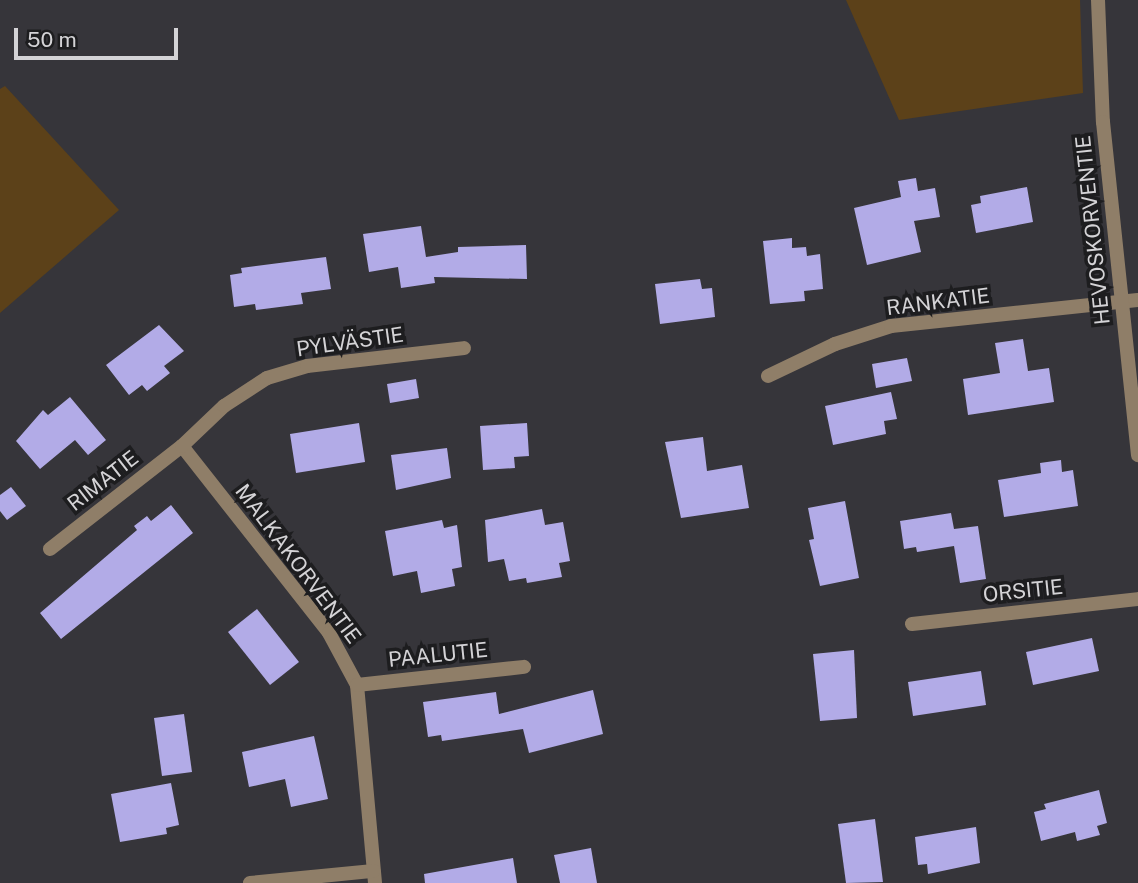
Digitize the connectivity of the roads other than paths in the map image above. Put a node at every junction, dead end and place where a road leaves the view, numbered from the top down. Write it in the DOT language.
graph roads {
  1 [pos="1098,0"];
  2 [pos="1138,300"];
  3 [pos="1122,302"];
  4 [pos="464,348"];
  5 [pos="768,376"];
  6 [pos="182,446"];
  7 [pos="1138,455"];
  8 [pos="50,549"];
  9 [pos="1138,599"];
  10 [pos="912,624"];
  11 [pos="524,667"];
  12 [pos="357,685"];
  13 [pos="374,877"];
  14 [pos="250,883"];
  1 -- 3 [label="street, HEVOSKORVENTIE"];
  2 -- 3 [label="street, RANKATIE"];
  3 -- 5 [label="street, RANKATIE"];
  3 -- 7 [label="street, HEVOSKORVENTIE"];
  4 -- 6 [label="street, PYLVÄSTIE"];
  6 -- 8 [label="street, RIMATIE"];
  6 -- 12 [label="street, MALKAKORVENTIE"];
  9 -- 10 [label="street, ORSITIE"];
  11 -- 12 [label="street, PAALUTIE"];
  12 -- 13 [label="street, MALKAKORVENTIE"];
  13 -- 14 [label="street"];
}
